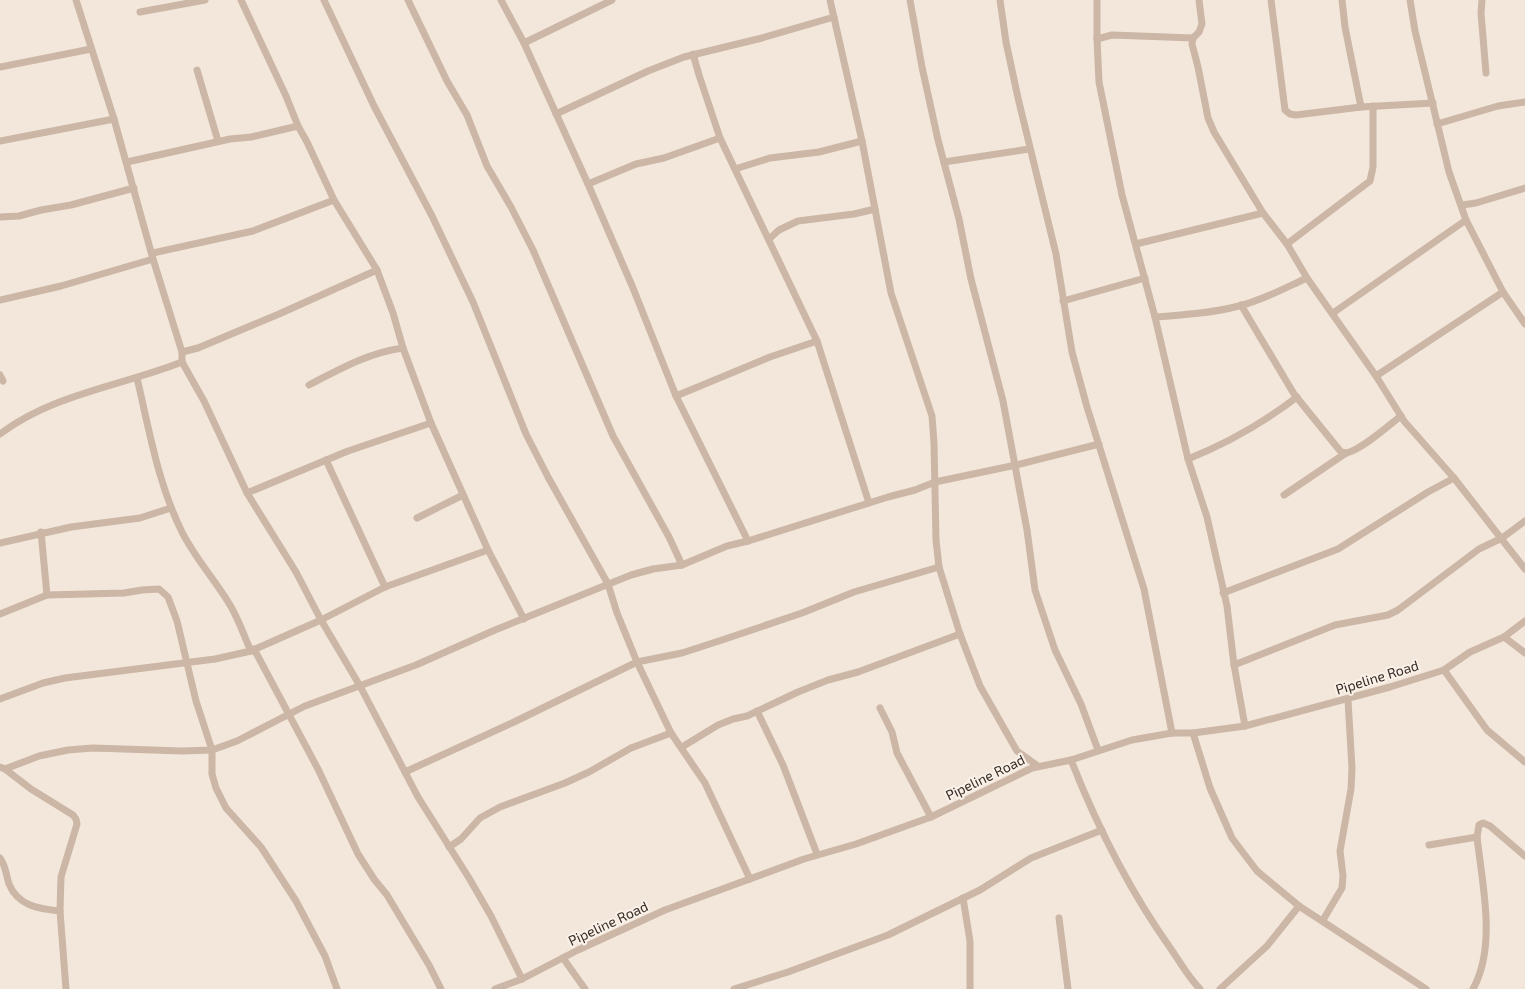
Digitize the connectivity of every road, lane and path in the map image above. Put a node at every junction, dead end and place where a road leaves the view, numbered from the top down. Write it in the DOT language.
graph roads {
  1 [pos="76,0"];
  2 [pos="205,0"];
  3 [pos="241,0"];
  4 [pos="324,0"];
  5 [pos="408,0"];
  6 [pos="501,0"];
  7 [pos="612,0"];
  8 [pos="830,0"];
  9 [pos="910,0"];
  10 [pos="1000,0"];
  11 [pos="1097,0"];
  12 [pos="1199,0"];
  13 [pos="1271,0"];
  14 [pos="1342,0"];
  15 [pos="1410,0"];
  16 [pos="1482,0"];
  17 [pos="140,12"];
  18 [pos="834,18"];
  19 [pos="1192,38"];
  20 [pos="1096,39"];
  21 [pos="524,43"];
  22 [pos="91,49"];
  23 [pos="693,54"];
  24 [pos="0,67"];
  25 [pos="197,70"];
  26 [pos="1486,73"];
  27 [pos="1525,102"];
  28 [pos="1433,103"];
  29 [pos="1373,106"];
  30 [pos="1361,107"];
  31 [pos="556,114"];
  32 [pos="114,119"];
  33 [pos="1437,124"];
  34 [pos="298,126"];
  35 [pos="720,138"];
  36 [pos="218,141"];
  37 [pos="862,141"];
  38 [pos="0,142"];
  39 [pos="1029,149"];
  40 [pos="126,162"];
  41 [pos="944,162"];
  42 [pos="735,169"];
  43 [pos="588,184"];
  44 [pos="134,188"];
  45 [pos="1525,188"];
  46 [pos="334,200"];
  47 [pos="1462,206"];
  48 [pos="875,208"];
  49 [pos="1263,212"];
  50 [pos="0,217"];
  51 [pos="1466,220"];
  52 [pos="769,239"];
  53 [pos="1136,244"];
  54 [pos="1287,244"];
  55 [pos="153,256"];
  56 [pos="377,270"];
  57 [pos="1145,278"];
  58 [pos="1307,278"];
  59 [pos="1502,292"];
  60 [pos="0,300"];
  61 [pos="1064,301"];
  62 [pos="1240,305"];
  63 [pos="1333,313"];
  64 [pos="1155,317"];
  65 [pos="1525,324"];
  66 [pos="817,341"];
  67 [pos="402,348"];
  68 [pos="182,352"];
  69 [pos="182,362"];
  70 [pos="1376,376"];
  71 [pos="137,378"];
  72 [pos="309,385"];
  73 [pos="676,396"];
  74 [pos="1297,397"];
  75 [pos="1401,416"];
  76 [pos="431,423"];
  77 [pos="0,434"];
  78 [pos="1099,444"];
  79 [pos="1346,453"];
  80 [pos="1188,459"];
  81 [pos="326,460"];
  82 [pos="1016,466"];
  83 [pos="1454,478"];
  84 [pos="935,482"];
  85 [pos="247,493"];
  86 [pos="462,495"];
  87 [pos="1284,495"];
  88 [pos="868,503"];
  89 [pos="171,508"];
  90 [pos="417,518"];
  91 [pos="1525,521"];
  92 [pos="41,532"];
  93 [pos="1502,538"];
  94 [pos="748,541"];
  95 [pos="0,543"];
  96 [pos="488,550"];
  97 [pos="682,565"];
  98 [pos="939,568"];
  99 [pos="1525,569"];
  100 [pos="608,584"];
  101 [pos="385,587"];
  102 [pos="1223,593"];
  103 [pos="47,595"];
  104 [pos="0,614"];
  105 [pos="524,619"];
  106 [pos="321,620"];
  107 [pos="1525,621"];
  108 [pos="960,634"];
  109 [pos="1504,637"];
  110 [pos="252,650"];
  111 [pos="1525,653"];
  112 [pos="187,662"];
  113 [pos="637,662"];
  114 [pos="1234,665"];
  115 [pos="1444,670"];
  116 [pos="360,686"];
  117 [pos="0,699"];
  118 [pos="1348,700"];
  119 [pos="880,708"];
  120 [pos="756,711"];
  121 [pos="290,714"];
  122 [pos="1245,726"];
  123 [pos="671,733"];
  124 [pos="1172,733"];
  125 [pos="1194,733"];
  126 [pos="682,747"];
  127 [pos="212,750"];
  128 [pos="1098,750"];
  129 [pos="1071,760"];
  130 [pos="1525,762"];
  131 [pos="1038,766"];
  132 [pos="2,768"];
  133 [pos="404,772"];
  134 [pos="931,817"];
  135 [pos="1102,830"];
  136 [pos="1478,837"];
  137 [pos="1429,845"];
  138 [pos="449,847"];
  139 [pos="817,854"];
  140 [pos="1525,856"];
  141 [pos="0,858"];
  142 [pos="750,879"];
  143 [pos="963,898"];
  144 [pos="1299,906"];
  145 [pos="60,911"];
  146 [pos="1059,918"];
  147 [pos="1323,920"];
  148 [pos="563,958"];
  149 [pos="522,979"];
  150 [pos="66,989"];
  151 [pos="337,989"];
  152 [pos="441,989"];
  153 [pos="495,989"];
  154 [pos="585,989"];
  155 [pos="734,989"];
  156 [pos="970,989"];
  157 [pos="1068,989"];
  158 [pos="1200,989"];
  159 [pos="1220,989"];
  160 [pos="1426,989"];
  161 [pos="1473,989"];
  1 -- 22 [label="street"];
  2 -- 17 [label="street"];
  3 -- 34 [label="street"];
  4 -- 100 [label="street"];
  5 -- 97 [label="street"];
  6 -- 21 [label="street"];
  7 -- 21 [label="street"];
  8 -- 18 [label="street"];
  9 -- 41 [label="street"];
  10 -- 39 [label="street"];
  11 -- 20 [label="street"];
  12 -- 19 [label="street"];
  13 -- 30 [label="street"];
  14 -- 30 [label="street"];
  15 -- 28 [label="street"];
  16 -- 26 [label="street"];
  18 -- 23 [label="street"];
  18 -- 37 [label="street"];
  19 -- 20 [label="street"];
  19 -- 49 [label="street"];
  20 -- 53 [label="street"];
  21 -- 31 [label="street"];
  22 -- 24 [label="street"];
  22 -- 32 [label="street"];
  23 -- 31 [label="street"];
  23 -- 35 [label="street"];
  25 -- 36 [label="street"];
  27 -- 33 [label="street"];
  28 -- 29 [label="street"];
  28 -- 33 [label="street"];
  29 -- 30 [label="street"];
  29 -- 54 [label="street"];
  31 -- 43 [label="street"];
  32 -- 38 [label="street"];
  32 -- 40 [label="street"];
  33 -- 47 [label="street"];
  34 -- 36 [label="street"];
  34 -- 46 [label="street"];
  35 -- 42 [label="street"];
  35 -- 43 [label="street"];
  36 -- 40 [label="street"];
  37 -- 42 [label="street"];
  37 -- 48 [label="street"];
  39 -- 41 [label="street"];
  39 -- 61 [label="street"];
  40 -- 44 [label="street"];
  41 -- 82 [label="street"];
  42 -- 52 [label="street"];
  43 -- 73 [label="street"];
  44 -- 50 [label="street"];
  44 -- 55 [label="street"];
  45 -- 47 [label="street"];
  46 -- 55 [label="street"];
  46 -- 56 [label="street"];
  47 -- 51 [label="street"];
  48 -- 52 [label="street"];
  48 -- 84 [label="street"];
  49 -- 53 [label="street"];
  49 -- 54 [label="street"];
  51 -- 59 [label="street"];
  51 -- 63 [label="street"];
  52 -- 66 [label="street"];
  53 -- 57 [label="street"];
  54 -- 58 [label="street"];
  55 -- 60 [label="street"];
  55 -- 68 [label="street"];
  56 -- 67 [label="street"];
  56 -- 68 [label="street"];
  57 -- 61 [label="street"];
  57 -- 64 [label="street"];
  58 -- 62 [label="street"];
  58 -- 63 [label="street"];
  59 -- 65 [label="street"];
  59 -- 70 [label="street"];
  61 -- 78 [label="street"];
  62 -- 64 [label="street"];
  62 -- 74 [label="street"];
  63 -- 70 [label="street"];
  64 -- 80 [label="street"];
  66 -- 73 [label="street"];
  66 -- 88 [label="street"];
  67 -- 72 [label="street"];
  67 -- 76 [label="street"];
  68 -- 69 [label="street"];
  69 -- 71 [label="street"];
  69 -- 85 [label="street"];
  70 -- 75 [label="street"];
  71 -- 77 [label="street"];
  71 -- 89 [label="street"];
  73 -- 94 [label="street"];
  74 -- 79 [label="street"];
  74 -- 80 [label="street"];
  75 -- 79 [label="street"];
  75 -- 83 [label="street"];
  76 -- 81 [label="street"];
  76 -- 86 [label="street"];
  78 -- 82 [label="street"];
  78 -- 124 [label="street"];
  79 -- 87 [label="street"];
  80 -- 102 [label="street"];
  81 -- 85 [label="street"];
  81 -- 101 [label="street"];
  82 -- 84 [label="street"];
  82 -- 128 [label="street"];
  83 -- 93 [label="street"];
  83 -- 102 [label="street"];
  84 -- 88 [label="street"];
  84 -- 98 [label="street"];
  85 -- 106 [label="street"];
  86 -- 90 [label="street"];
  86 -- 96 [label="street"];
  88 -- 94 [label="street"];
  89 -- 92 [label="street"];
  89 -- 110 [label="street"];
  91 -- 93 [label="street"];
  92 -- 95 [label="street"];
  92 -- 103 [label="street"];
  93 -- 99 [label="street"];
  93 -- 114 [label="street"];
  94 -- 97 [label="street"];
  96 -- 101 [label="street"];
  96 -- 105 [label="street"];
  97 -- 100 [label="street"];
  98 -- 108 [label="street"];
  98 -- 113 [label="street"];
  100 -- 105 [label="street"];
  100 -- 113 [label="street"];
  101 -- 106 [label="street"];
  102 -- 114 [label="street"];
  103 -- 104 [label="street"];
  103 -- 112 [label="street"];
  105 -- 116 [label="street"];
  106 -- 110 [label="street"];
  106 -- 116 [label="street"];
  107 -- 109 [label="street, Pipeline Road"];
  108 -- 120 [label="street"];
  108 -- 131 [label="street"];
  109 -- 111 [label="street"];
  109 -- 115 [label="street, Pipeline Road"];
  110 -- 112 [label="street"];
  110 -- 121 [label="street"];
  112 -- 117 [label="street"];
  112 -- 127 [label="street"];
  113 -- 123 [label="street"];
  113 -- 133 [label="street"];
  114 -- 122 [label="street"];
  115 -- 118 [label="street, Pipeline Road"];
  115 -- 130 [label="street"];
  116 -- 121 [label="street"];
  116 -- 133 [label="street"];
  118 -- 122 [label="street, Pipeline Road"];
  118 -- 147 [label="street"];
  119 -- 134 [label="street"];
  120 -- 126 [label="street"];
  120 -- 139 [label="street"];
  121 -- 127 [label="street"];
  121 -- 152 [label="street"];
  122 -- 125 [label="street, Pipeline Road"];
  123 -- 126 [label="street"];
  123 -- 138 [label="street"];
  124 -- 125 [label="street, Pipeline Road"];
  124 -- 128 [label="street, Pipeline Road"];
  125 -- 144 [label="street"];
  126 -- 142 [label="street"];
  127 -- 132 [label="street"];
  127 -- 151 [label="street"];
  128 -- 129 [label="street, Pipeline Road"];
  129 -- 131 [label="street, Pipeline Road"];
  129 -- 135 [label="street"];
  131 -- 134 [label="street, Pipeline Road"];
  132 -- 145 [label="street"];
  133 -- 138 [label="street"];
  134 -- 139 [label="street, Pipeline Road"];
  135 -- 143 [label="street"];
  135 -- 158 [label="street"];
  136 -- 137 [label="street"];
  136 -- 140 [label="street"];
  136 -- 161 [label="street"];
  138 -- 149 [label="street"];
  139 -- 142 [label="street, Pipeline Road"];
  141 -- 145 [label="street"];
  142 -- 148 [label="street, Pipeline Road"];
  143 -- 155 [label="street"];
  143 -- 156 [label="street"];
  144 -- 147 [label="street"];
  144 -- 159 [label="street"];
  145 -- 150 [label="street"];
  146 -- 157 [label="street"];
  147 -- 160 [label="street"];
  148 -- 149 [label="street, Pipeline Road"];
  148 -- 154 [label="street"];
  149 -- 153 [label="street, Pipeline Road"];
}
